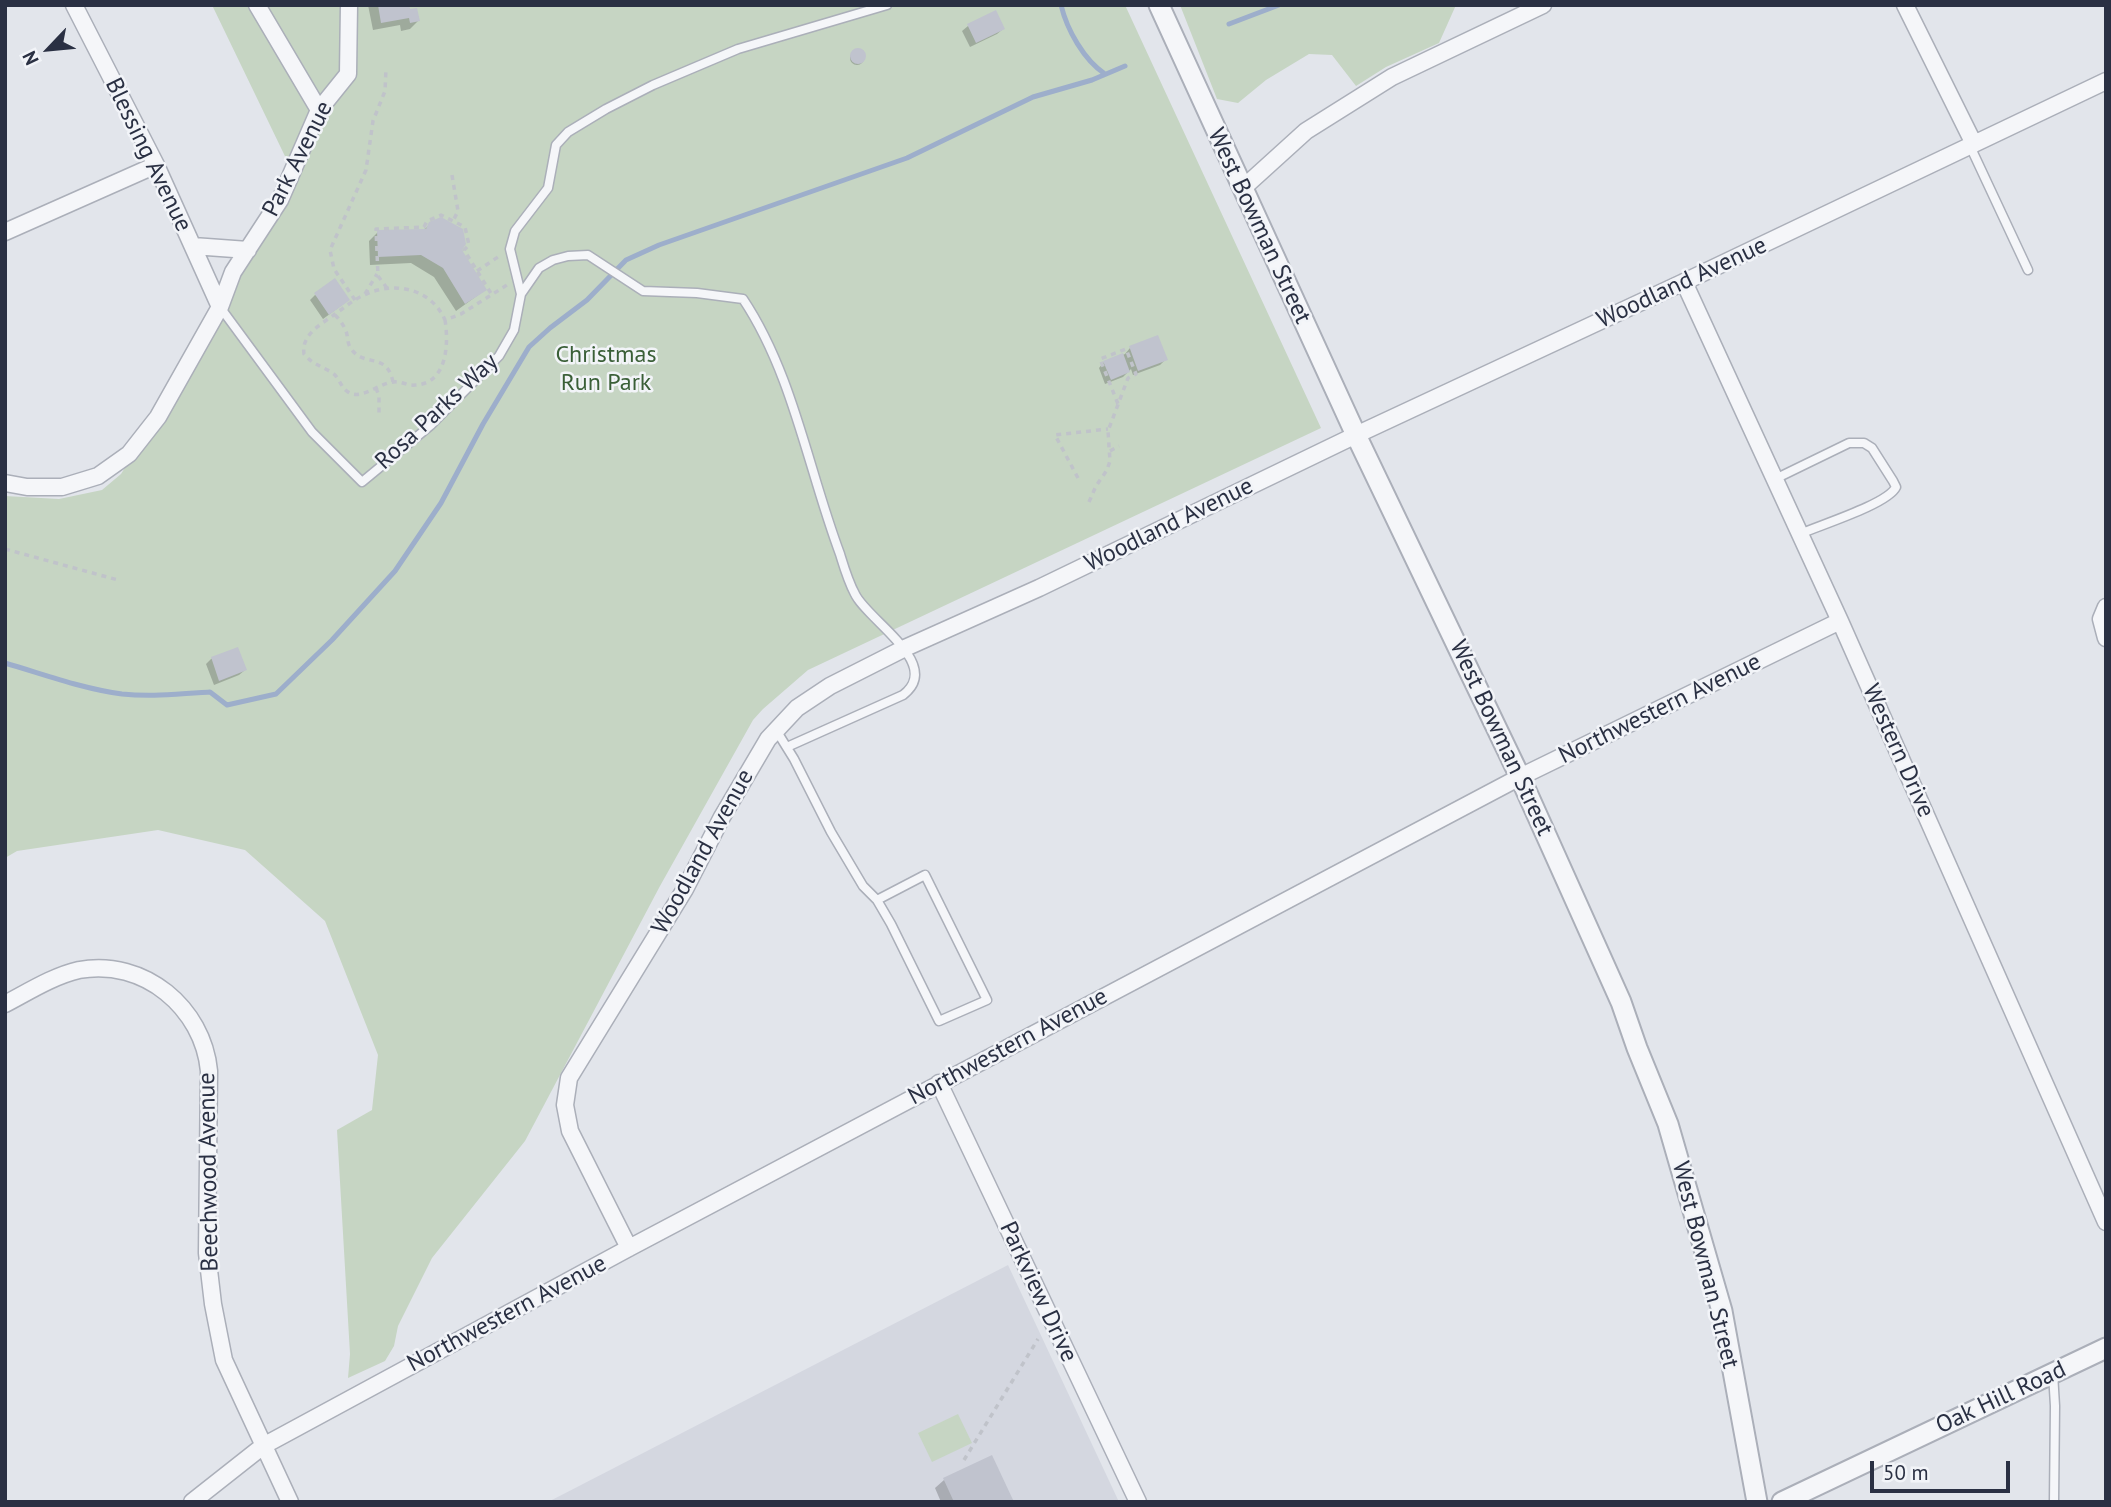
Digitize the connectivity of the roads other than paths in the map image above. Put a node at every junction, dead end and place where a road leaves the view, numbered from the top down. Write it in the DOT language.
graph roads {
  1 [pos="74,5"];
  2 [pos="257,5"];
  3 [pos="349,5"];
  4 [pos="887,5"];
  5 [pos="1158,5"];
  6 [pos="1543,5"];
  7 [pos="1910,7"];
  8 [pos="2106,81"];
  9 [pos="318,110"];
  10 [pos="1972,145"];
  11 [pos="156,164"];
  12 [pos="1242,189"];
  13 [pos="5,232"];
  14 [pos="193,246"];
  15 [pos="248,250"];
  16 [pos="2028,270"];
  17 [pos="1684,282"];
  18 [pos="521,294"];
  19 [pos="220,307"];
  20 [pos="1356,435"];
  21 [pos="1774,479"];
  22 [pos="5,483"];
  23 [pos="1800,534"];
  24 [pos="2106,607"];
  25 [pos="1840,621"];
  26 [pos="2106,638"];
  27 [pos="905,648"];
  28 [pos="776,730"];
  29 [pos="787,747"];
  30 [pos="1520,777"];
  31 [pos="877,900"];
  32 [pos="5,1004"];
  33 [pos="939,1083"];
  34 [pos="2106,1222"];
  35 [pos="629,1248"];
  36 [pos="2106,1348"];
  37 [pos="2053,1373"];
  38 [pos="263,1446"];
  39 [pos="192,1502"];
  40 [pos="290,1502"];
  41 [pos="1138,1502"];
  42 [pos="1757,1502"];
  43 [pos="1783,1502"];
  44 [pos="2054,1502"];
  1 -- 11 [label="street, Blessing Avenue"];
  2 -- 9 [label="street"];
  3 -- 9 [label="street, Park Avenue"];
  4 -- 18 [label="lane"];
  5 -- 12 [label="street, West Bowman Street"];
  6 -- 12 [label="street"];
  7 -- 10 [label="street"];
  8 -- 10 [label="street, Woodland Avenue"];
  9 -- 15 [label="street, Park Avenue"];
  10 -- 16 [label="lane"];
  10 -- 17 [label="street, Woodland Avenue"];
  11 -- 13 [label="street"];
  11 -- 14 [label="street, Blessing Avenue"];
  12 -- 20 [label="street, West Bowman Street"];
  14 -- 15 [label="street"];
  14 -- 19 [label="street, Blessing Avenue"];
  15 -- 19 [label="street, Park Avenue"];
  17 -- 20 [label="street, Woodland Avenue"];
  17 -- 21 [label="street, Western Drive"];
  18 -- 19 [label="lane, Rosa Parks Way"];
  18 -- 27 [label="lane, Rosa Parks Way"];
  19 -- 22 [label="street, Park Avenue"];
  20 -- 27 [label="street, Woodland Avenue"];
  20 -- 30 [label="street, West Bowman Street"];
  21 -- 23 [label="street, Western Drive"];
  21 -- 23 [label="lane"];
  23 -- 25 [label="street, Western Drive"];
  24 -- 26 [label="street"];
  25 -- 30 [label="street, Northwestern Avenue"];
  25 -- 34 [label="street, Western Drive"];
  27 -- 28 [label="street, Woodland Avenue"];
  27 -- 29 [label="lane"];
  28 -- 29 [label="lane"];
  28 -- 35 [label="street, Woodland Avenue"];
  29 -- 31 [label="lane"];
  30 -- 33 [label="street, Northwestern Avenue"];
  30 -- 42 [label="street, West Bowman Street"];
  31 -- 31 [label="lane"];
  32 -- 38 [label="street, Beechwood Avenue"];
  33 -- 35 [label="street, Northwestern Avenue"];
  33 -- 41 [label="street, Parkview Drive"];
  35 -- 38 [label="street, Northwestern Avenue"];
  36 -- 37 [label="street, Oak Hill Road"];
  37 -- 43 [label="street, Oak Hill Road"];
  37 -- 44 [label="lane"];
  38 -- 39 [label="street, Northwestern Avenue"];
  38 -- 40 [label="street, Beechwood Avenue"];
}
